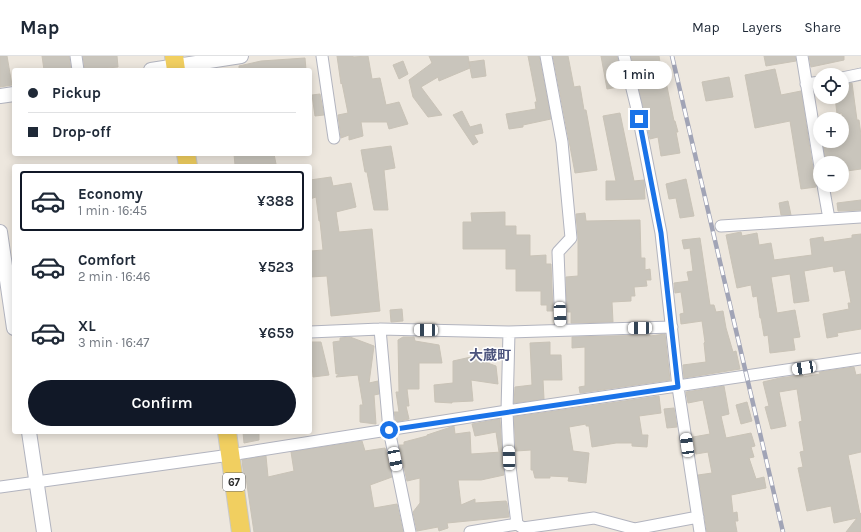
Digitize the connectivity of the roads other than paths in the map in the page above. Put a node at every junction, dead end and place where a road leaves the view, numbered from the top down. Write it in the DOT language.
graph roads {
  1 [pos="76,56"];
  2 [pos="241,56"];
  3 [pos="322,56"];
  4 [pos="546,56"];
  5 [pos="624,56"];
  6 [pos="802,56"];
  7 [pos="175,64"];
  8 [pos="78,68"];
  9 [pos="159,68"];
  10 [pos="861,74"];
  11 [pos="849,77"];
  12 [pos="813,83"];
  13 [pos="806,84"];
  14 [pos="12,94"];
  15 [pos="0,96"];
  16 [pos="334,138"];
  17 [pos="818,156"];
  18 [pos="824,192"];
  19 [pos="861,217"];
  20 [pos="828,219"];
  21 [pos="721,226"];
  22 [pos="0,232"];
  23 [pos="12,314"];
  24 [pos="672,327"];
  25 [pos="380,329"];
  26 [pos="561,329"];
  27 [pos="312,332"];
  28 [pos="509,332"];
  29 [pos="861,359"];
  30 [pos="678,387"];
  31 [pos="507,411"];
  32 [pos="389,430"];
  33 [pos="29,434"];
  34 [pos="227,434"];
  35 [pos="230,455"];
  36 [pos="36,482"];
  37 [pos="0,487"];
  38 [pos="698,517"];
  39 [pos="517,524"];
  40 [pos="44,532"];
  41 [pos="241,532"];
  42 [pos="410,532"];
  43 [pos="470,532"];
  44 [pos="700,532"];
  1 -- 8 [label="street"];
  2 -- 7 [label="street"];
  3 -- 16 [label="street"];
  4 -- 26 [label="street"];
  5 -- 24 [label="street"];
  6 -- 13 [label="street"];
  7 -- 9 [label="street"];
  10 -- 11 [label="street"];
  12 -- 13 [label="street"];
  13 -- 17 [label="street"];
  14 -- 15 [label="street"];
  18 -- 20 [label="street"];
  19 -- 20 [label="street"];
  20 -- 21 [label="street"];
  22 -- 23 [label="street"];
  24 -- 26 [label="street"];
  24 -- 30 [label="street"];
  25 -- 27 [label="street"];
  25 -- 28 [label="street"];
  25 -- 32 [label="street"];
  26 -- 28 [label="street"];
  28 -- 31 [label="street"];
  29 -- 30 [label="street"];
  30 -- 31 [label="street"];
  30 -- 38 [label="street"];
  31 -- 32 [label="street"];
  31 -- 39 [label="street"];
  32 -- 35 [label="street"];
  32 -- 42 [label="street"];
  33 -- 36 [label="street"];
  34 -- 35 [label="main road, 67"];
  35 -- 36 [label="street"];
  35 -- 41 [label="main road, 67"];
  36 -- 37 [label="street"];
  36 -- 40 [label="street"];
  38 -- 39 [label="street"];
  38 -- 44 [label="street"];
  39 -- 43 [label="street"];
}
